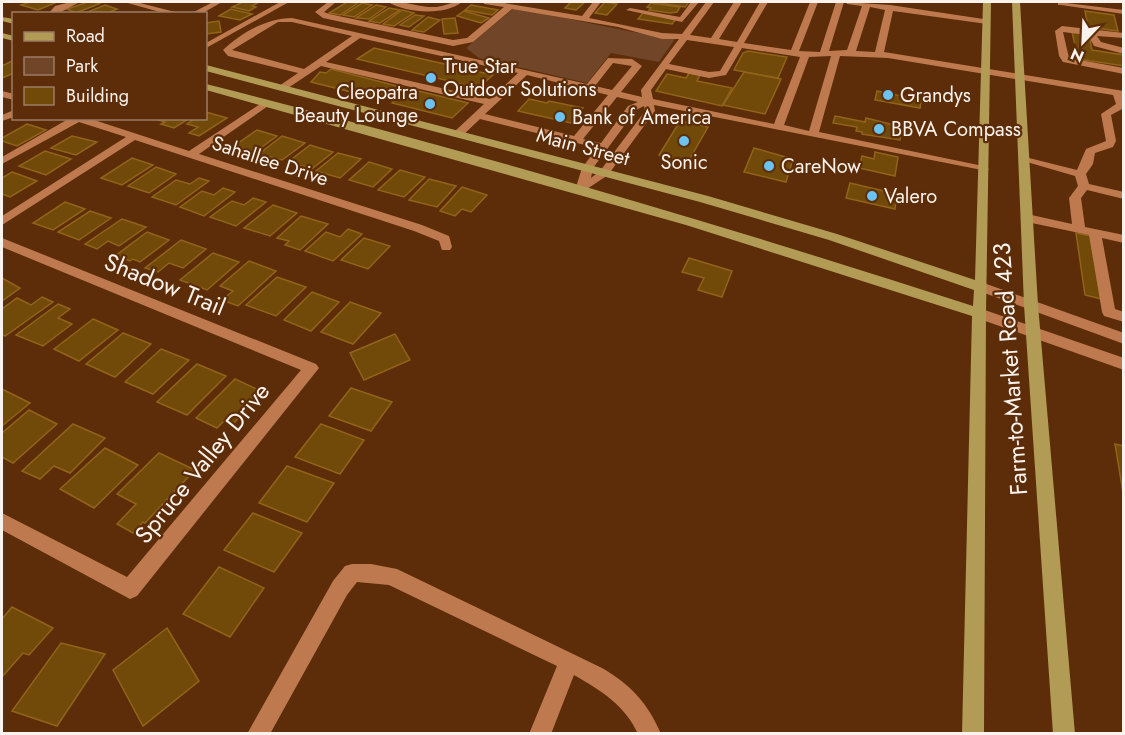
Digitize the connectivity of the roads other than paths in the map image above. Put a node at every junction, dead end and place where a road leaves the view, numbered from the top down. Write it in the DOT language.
graph roads {
  1 [pos="76,2"];
  2 [pos="128,2"];
  3 [pos="218,2"];
  4 [pos="268,2"];
  5 [pos="332,2"];
  6 [pos="392,2"];
  7 [pos="458,2"];
  8 [pos="487,2"];
  9 [pos="597,2"];
  10 [pos="637,2"];
  11 [pos="695,2"];
  12 [pos="710,2"];
  13 [pos="738,2"];
  14 [pos="764,2"];
  15 [pos="814,2"];
  16 [pos="840,2"];
  17 [pos="850,2"];
  18 [pos="987,2"];
  19 [pos="1016,2"];
  20 [pos="283,3"];
  21 [pos="867,4"];
  22 [pos="511,6"];
  23 [pos="890,8"];
  24 [pos="630,10"];
  25 [pos="54,12"];
  26 [pos="170,12"];
  27 [pos="198,12"];
  28 [pos="1064,13"];
  29 [pos="1121,14"];
  30 [pos="584,19"];
  31 [pos="987,22"];
  32 [pos="618,25"];
  33 [pos="1091,31"];
  34 [pos="359,35"];
  35 [pos="1124,36"];
  36 [pos="686,37"];
  37 [pos="713,42"];
  38 [pos="207,45"];
  39 [pos="739,46"];
  40 [pos="1124,51"];
  41 [pos="836,53"];
  42 [pos="851,53"];
  43 [pos="800,54"];
  44 [pos="824,54"];
  45 [pos="879,54"];
  46 [pos="319,63"];
  47 [pos="664,66"];
  48 [pos="207,68"];
  49 [pos="987,71"];
  50 [pos="1124,71"];
  51 [pos="306,72"];
  52 [pos="525,72"];
  53 [pos="1021,77"];
  54 [pos="207,87"];
  55 [pos="589,87"];
  56 [pos="282,88"];
  57 [pos="614,93"];
  58 [pos="1120,94"];
  59 [pos="648,101"];
  60 [pos="264,103"];
  61 [pos="492,103"];
  62 [pos="1120,110"];
  63 [pos="478,116"];
  64 [pos="74,120"];
  65 [pos="79,120"];
  66 [pos="778,127"];
  67 [pos="458,134"];
  68 [pos="813,134"];
  69 [pos="135,136"];
  70 [pos="576,140"];
  71 [pos="604,147"];
  72 [pos="1105,147"];
  73 [pos="1124,150"];
  74 [pos="192,154"];
  75 [pos="1025,160"];
  76 [pos="2,161"];
  77 [pos="588,168"];
  78 [pos="983,169"];
  79 [pos="604,173"];
  80 [pos="1080,174"];
  81 [pos="1084,186"];
  82 [pos="582,190"];
  83 [pos="1124,196"];
  84 [pos="1027,218"];
  85 [pos="2,221"];
  86 [pos="1079,229"];
  87 [pos="1095,233"];
  88 [pos="1124,239"];
  89 [pos="2,242"];
  90 [pos="446,248"];
  91 [pos="981,287"];
  92 [pos="1031,305"];
  93 [pos="979,313"];
  94 [pos="1124,317"];
  95 [pos="1033,331"];
  96 [pos="1124,339"];
  97 [pos="1124,364"];
  98 [pos="311,368"];
  99 [pos="2,521"];
  100 [pos="569,661"];
  101 [pos="258,734"];
  102 [pos="540,734"];
  103 [pos="650,734"];
  104 [pos="973,734"];
  105 [pos="1064,734"];
  1 -- 25 [label="street"];
  2 -- 26 [label="street"];
  3 -- 27 [label="street"];
  4 -- 20 [label="street"];
  5 -- 22 [label="street"];
  6 -- 7 [label="street"];
  8 -- 22 [label="street"];
  9 -- 30 [label="street"];
  10 -- 24 [label="street"];
  11 -- 24 [label="street"];
  12 -- 36 [label="street"];
  13 -- 37 [label="street"];
  14 -- 39 [label="street"];
  15 -- 43 [label="street"];
  16 -- 44 [label="street"];
  17 -- 21 [label="street"];
  18 -- 31 [label="main road, Farm-to-Market Road 423"];
  19 -- 53 [label="main road, Farm-to-Market Road 423"];
  20 -- 38 [label="street"];
  21 -- 23 [label="street"];
  21 -- 42 [label="street"];
  22 -- 30 [label="street"];
  23 -- 31 [label="street"];
  23 -- 45 [label="street"];
  24 -- 32 [label="street"];
  28 -- 29 [label="street"];
  28 -- 33 [label="street"];
  28 -- 50 [label="street"];
  30 -- 32 [label="street"];
  31 -- 49 [label="main road, Farm-to-Market Road 423"];
  32 -- 36 [label="street"];
  33 -- 35 [label="street"];
  33 -- 40 [label="street"];
  34 -- 46 [label="street"];
  34 -- 51 [label="street"];
  34 -- 52 [label="street"];
  36 -- 37 [label="street"];
  36 -- 47 [label="street"];
  37 -- 39 [label="street"];
  39 -- 43 [label="street"];
  39 -- 47 [label="street"];
  41 -- 42 [label="street"];
  41 -- 44 [label="street"];
  41 -- 68 [label="street"];
  42 -- 45 [label="street"];
  43 -- 44 [label="street"];
  43 -- 66 [label="street"];
  45 -- 49 [label="street"];
  46 -- 51 [label="street"];
  46 -- 61 [label="street"];
  47 -- 59 [label="street"];
  48 -- 56 [label="main road, Main Street"];
  49 -- 53 [label="street"];
  49 -- 78 [label="main road, Farm-to-Market Road 423"];
  51 -- 56 [label="street"];
  52 -- 55 [label="street"];
  52 -- 61 [label="street"];
  53 -- 58 [label="street"];
  53 -- 75 [label="main road, Farm-to-Market Road 423"];
  54 -- 60 [label="main road, Main Street"];
  55 -- 57 [label="street"];
  55 -- 57 [label="street"];
  56 -- 60 [label="main road"];
  56 -- 67 [label="main road, Main Street"];
  57 -- 59 [label="street"];
  57 -- 70 [label="street"];
  58 -- 62 [label="street"];
  59 -- 66 [label="street"];
  59 -- 71 [label="street"];
  59 -- 79 [label="street"];
  60 -- 74 [label="street"];
  60 -- 82 [label="main road, Main Street"];
  61 -- 63 [label="street"];
  62 -- 72 [label="street"];
  63 -- 67 [label="street"];
  63 -- 70 [label="street"];
  64 -- 76 [label="street"];
  65 -- 69 [label="street, Sahallee Drive"];
  66 -- 68 [label="street"];
  67 -- 77 [label="main road, Main Street"];
  68 -- 78 [label="street"];
  69 -- 74 [label="street, Sahallee Drive"];
  69 -- 85 [label="street"];
  70 -- 71 [label="street"];
  71 -- 77 [label="street"];
  72 -- 73 [label="street"];
  72 -- 80 [label="street"];
  74 -- 90 [label="street, Sahallee Drive"];
  75 -- 80 [label="street"];
  75 -- 84 [label="main road, Farm-to-Market Road 423"];
  77 -- 79 [label="main road, Main Street"];
  77 -- 82 [label="street"];
  78 -- 91 [label="main road, Farm-to-Market Road 423"];
  79 -- 82 [label="street"];
  79 -- 91 [label="main road, Main Street"];
  80 -- 81 [label="street"];
  81 -- 83 [label="street"];
  81 -- 86 [label="street"];
  82 -- 93 [label="main road, Main Street"];
  84 -- 86 [label="street"];
  84 -- 92 [label="main road, Farm-to-Market Road 423"];
  86 -- 87 [label="street"];
  87 -- 88 [label="street"];
  87 -- 94 [label="street"];
  89 -- 98 [label="street, Shadow Trail"];
  91 -- 92 [label="street"];
  91 -- 93 [label="main road, Farm-to-Market Road 423"];
  92 -- 95 [label="main road, Farm-to-Market Road 423"];
  92 -- 96 [label="street"];
  93 -- 95 [label="street"];
  93 -- 104 [label="main road, Farm-to-Market Road 423"];
  95 -- 97 [label="street"];
  95 -- 105 [label="main road, Farm-to-Market Road 423"];
  98 -- 99 [label="street, Spruce Valley Drive"];
  100 -- 101 [label="street"];
  100 -- 102 [label="street"];
  100 -- 103 [label="street"];
}
